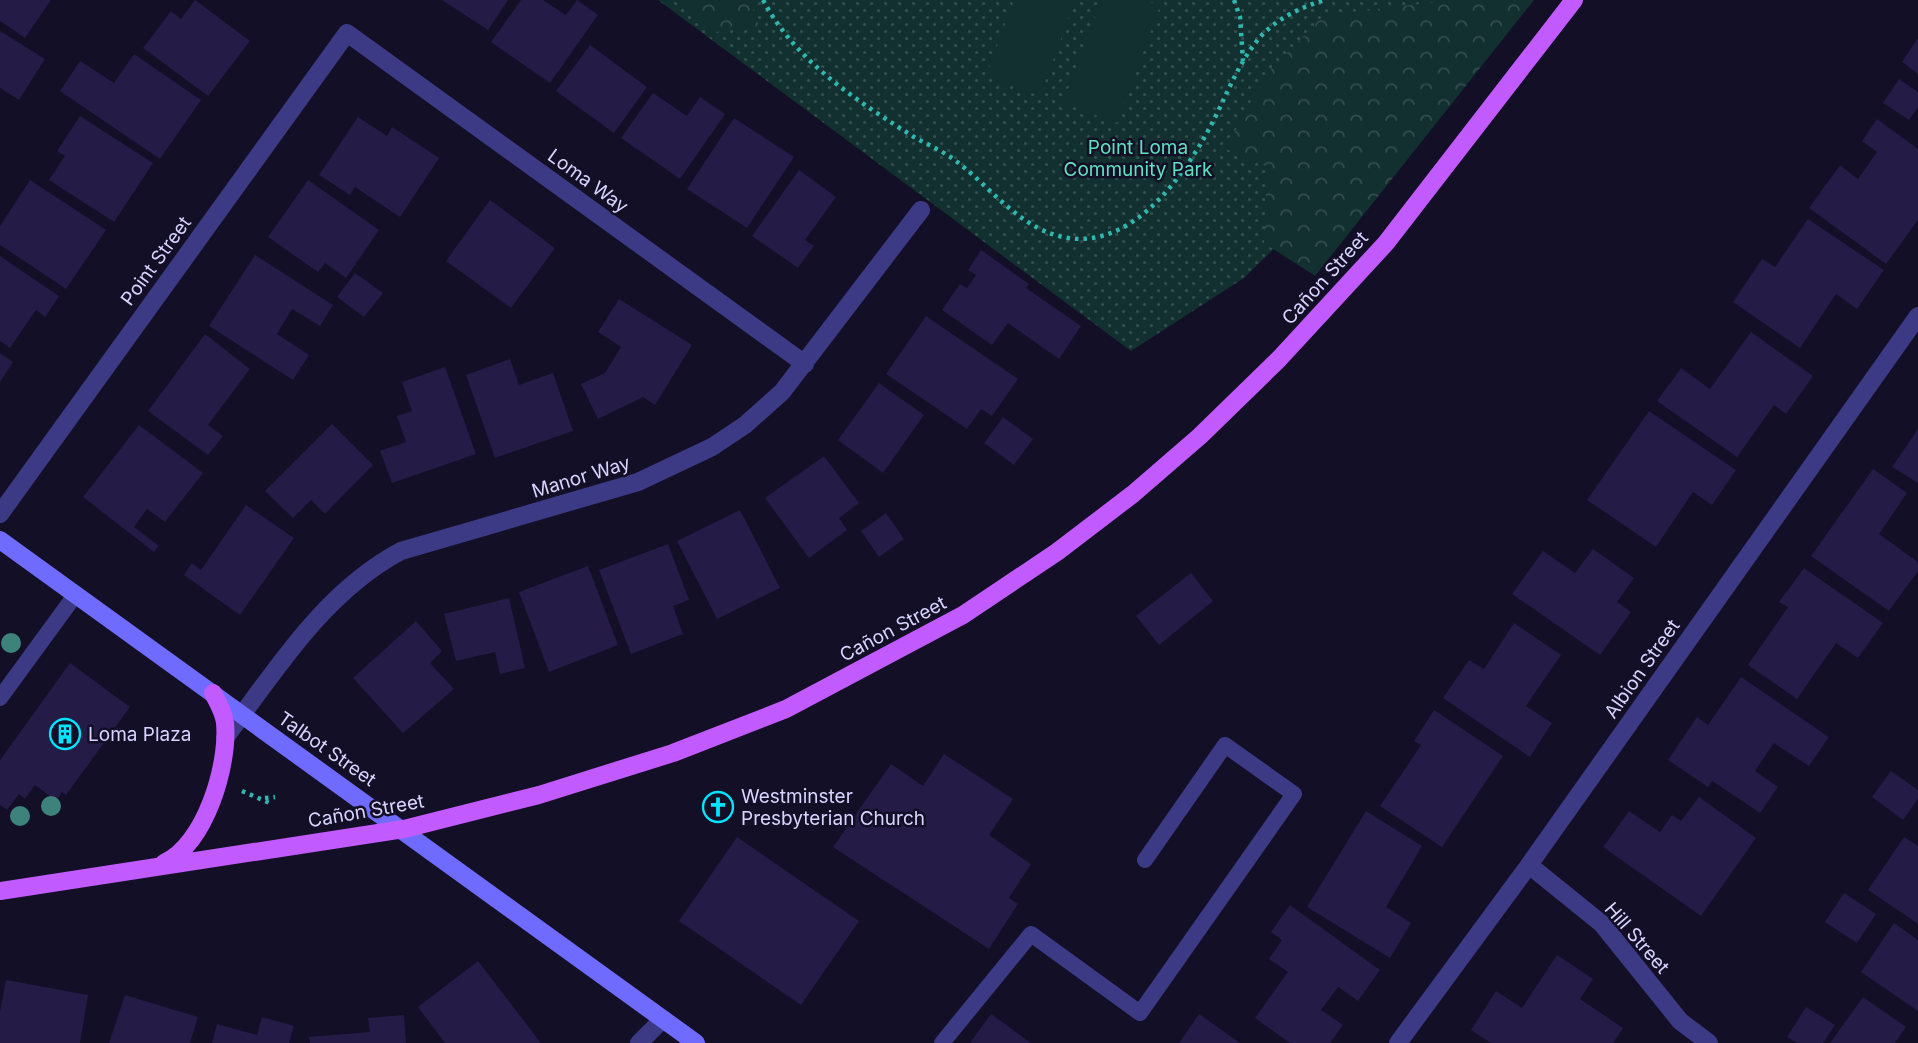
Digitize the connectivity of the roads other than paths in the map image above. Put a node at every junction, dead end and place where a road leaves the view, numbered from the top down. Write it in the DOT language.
graph roads {
  1 [pos="1574,0"];
  2 [pos="347,33"];
  3 [pos="921,210"];
  4 [pos="1918,316"];
  5 [pos="805,364"];
  6 [pos="0,514"];
  7 [pos="0,540"];
  8 [pos="76,594"];
  9 [pos="213,693"];
  10 [pos="0,698"];
  11 [pos="243,715"];
  12 [pos="225,738"];
  13 [pos="404,830"];
  14 [pos="1145,860"];
  15 [pos="1529,865"];
  16 [pos="155,867"];
  17 [pos="0,891"];
  18 [pos="663,1019"];
  19 [pos="639,1043"];
  20 [pos="696,1043"];
  21 [pos="942,1043"];
  22 [pos="1398,1043"];
  23 [pos="1709,1043"];
  1 -- 13 [label="main road, Cañon Street"];
  2 -- 5 [label="street, Loma Way"];
  2 -- 6 [label="street, Point Street"];
  3 -- 5 [label="street, Manor Way"];
  4 -- 15 [label="street, Albion Street"];
  5 -- 11 [label="street, Manor Way"];
  7 -- 8 [label="main road, Talbot Street"];
  8 -- 9 [label="main road, Talbot Street"];
  8 -- 10 [label="lane"];
  9 -- 11 [label="main road, Talbot Street"];
  9 -- 12 [label="main road"];
  11 -- 12 [label="street, Manor Way"];
  11 -- 13 [label="main road, Talbot Street"];
  12 -- 16 [label="main road"];
  13 -- 16 [label="main road, Cañon Street"];
  13 -- 18 [label="main road, Talbot Street"];
  14 -- 21 [label="lane"];
  15 -- 22 [label="street, Albion Street"];
  15 -- 23 [label="street, Hill Street"];
  16 -- 17 [label="main road, Cañon Street"];
  18 -- 19 [label="street"];
  18 -- 20 [label="main road, Talbot Street"];
}
